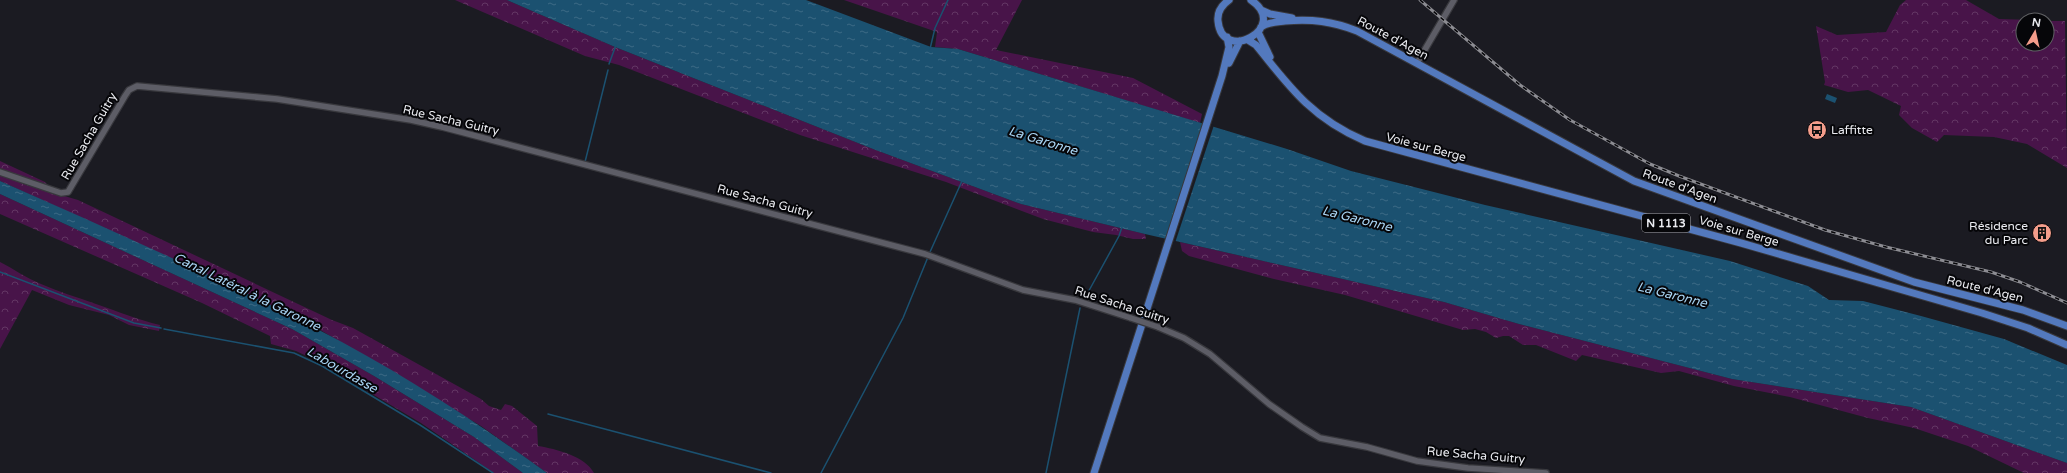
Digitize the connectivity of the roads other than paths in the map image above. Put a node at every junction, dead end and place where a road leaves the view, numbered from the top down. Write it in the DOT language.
graph roads {
  1 [pos="1216,0"];
  2 [pos="1229,0"];
  3 [pos="1454,0"];
  4 [pos="1254,1"];
  5 [pos="1220,9"];
  6 [pos="1260,10"];
  7 [pos="1306,20"];
  8 [pos="1260,30"];
  9 [pos="1227,37"];
  10 [pos="1248,40"];
  11 [pos="1240,41"];
  12 [pos="1417,63"];
  13 [pos="1281,77"];
  14 [pos="1222,79"];
  15 [pos="0,172"];
  16 [pos="2067,326"];
  17 [pos="2067,345"];
  18 [pos="1094,473"];
  19 [pos="1546,473"];
  1 -- 5 [label="main road"];
  2 -- 5 [label="main road"];
  3 -- 12 [label="street"];
  4 -- 6 [label="main road"];
  5 -- 9 [label="main road"];
  6 -- 7 [label="main road, Route d'Agen"];
  6 -- 8 [label="main road"];
  7 -- 8 [label="main road, Route d'Agen"];
  7 -- 12 [label="main road, Route d'Agen"];
  8 -- 10 [label="main road"];
  8 -- 13 [label="main road, N 1113"];
  9 -- 11 [label="main road"];
  9 -- 14 [label="main road"];
  10 -- 11 [label="main road"];
  10 -- 13 [label="main road, N 1113"];
  11 -- 14 [label="main road"];
  12 -- 16 [label="main road, Route d'Agen"];
  13 -- 17 [label="main road, Voie sur Berge / N 1113"];
  14 -- 18 [label="main road"];
  15 -- 19 [label="street, Rue Sacha Guitry, bridge"];
}
